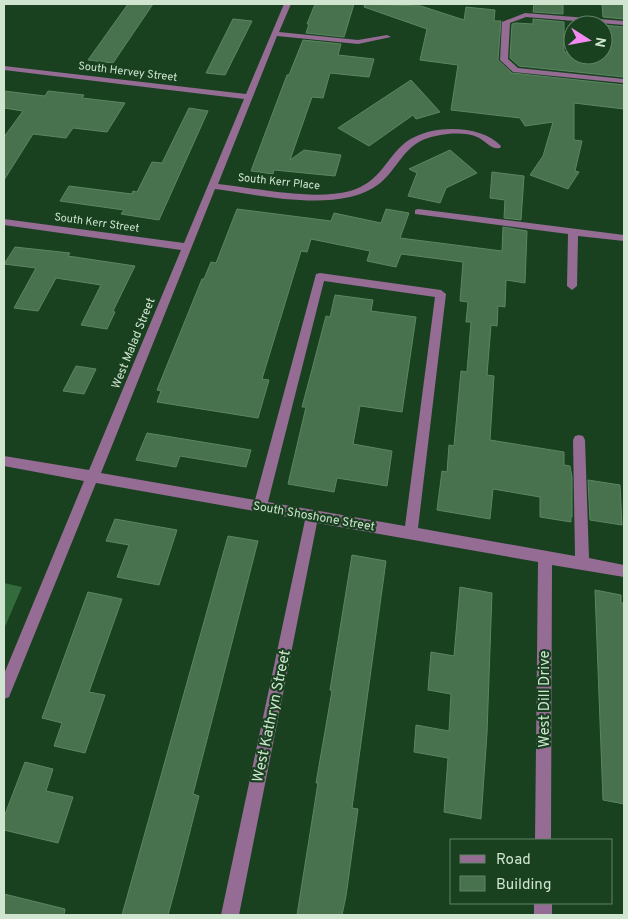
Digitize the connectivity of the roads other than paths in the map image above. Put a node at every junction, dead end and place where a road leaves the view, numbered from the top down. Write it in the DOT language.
graph roads {
  1 [pos="287,4"];
  2 [pos="624,23"];
  3 [pos="276,34"];
  4 [pos="387,37"];
  5 [pos="4,68"];
  6 [pos="624,81"];
  7 [pos="250,97"];
  8 [pos="497,146"];
  9 [pos="213,186"];
  10 [pos="418,212"];
  11 [pos="4,222"];
  12 [pos="573,232"];
  13 [pos="624,238"];
  14 [pos="188,247"];
  15 [pos="572,286"];
  16 [pos="579,440"];
  17 [pos="4,462"];
  18 [pos="93,477"];
  19 [pos="260,507"];
  20 [pos="312,516"];
  21 [pos="411,533"];
  22 [pos="545,557"];
  23 [pos="582,564"];
  24 [pos="624,571"];
  25 [pos="4,692"];
  26 [pos="543,839"];
  27 [pos="230,915"];
  1 -- 3 [label="street, West Malad Street"];
  2 -- 6 [label="street"];
  3 -- 4 [label="street"];
  3 -- 7 [label="street, West Malad Street"];
  5 -- 7 [label="street, South Hervey Street"];
  7 -- 9 [label="street, West Malad Street"];
  8 -- 9 [label="street, South Kerr Place"];
  9 -- 14 [label="street, West Malad Street"];
  10 -- 12 [label="street"];
  11 -- 14 [label="street, South Kerr Street"];
  12 -- 13 [label="street"];
  12 -- 15 [label="street"];
  14 -- 18 [label="street, West Malad Street"];
  16 -- 23 [label="street"];
  17 -- 18 [label="street, South Shoshone Street"];
  18 -- 19 [label="street, South Shoshone Street"];
  18 -- 25 [label="street, West Malad Street"];
  19 -- 20 [label="street, South Shoshone Street"];
  19 -- 21 [label="street"];
  20 -- 21 [label="street, South Shoshone Street"];
  20 -- 27 [label="street, West Kathryn Street"];
  21 -- 22 [label="street, South Shoshone Street"];
  22 -- 23 [label="street, South Shoshone Street"];
  22 -- 26 [label="street, West Dill Drive"];
  23 -- 24 [label="street, South Shoshone Street"];
}
